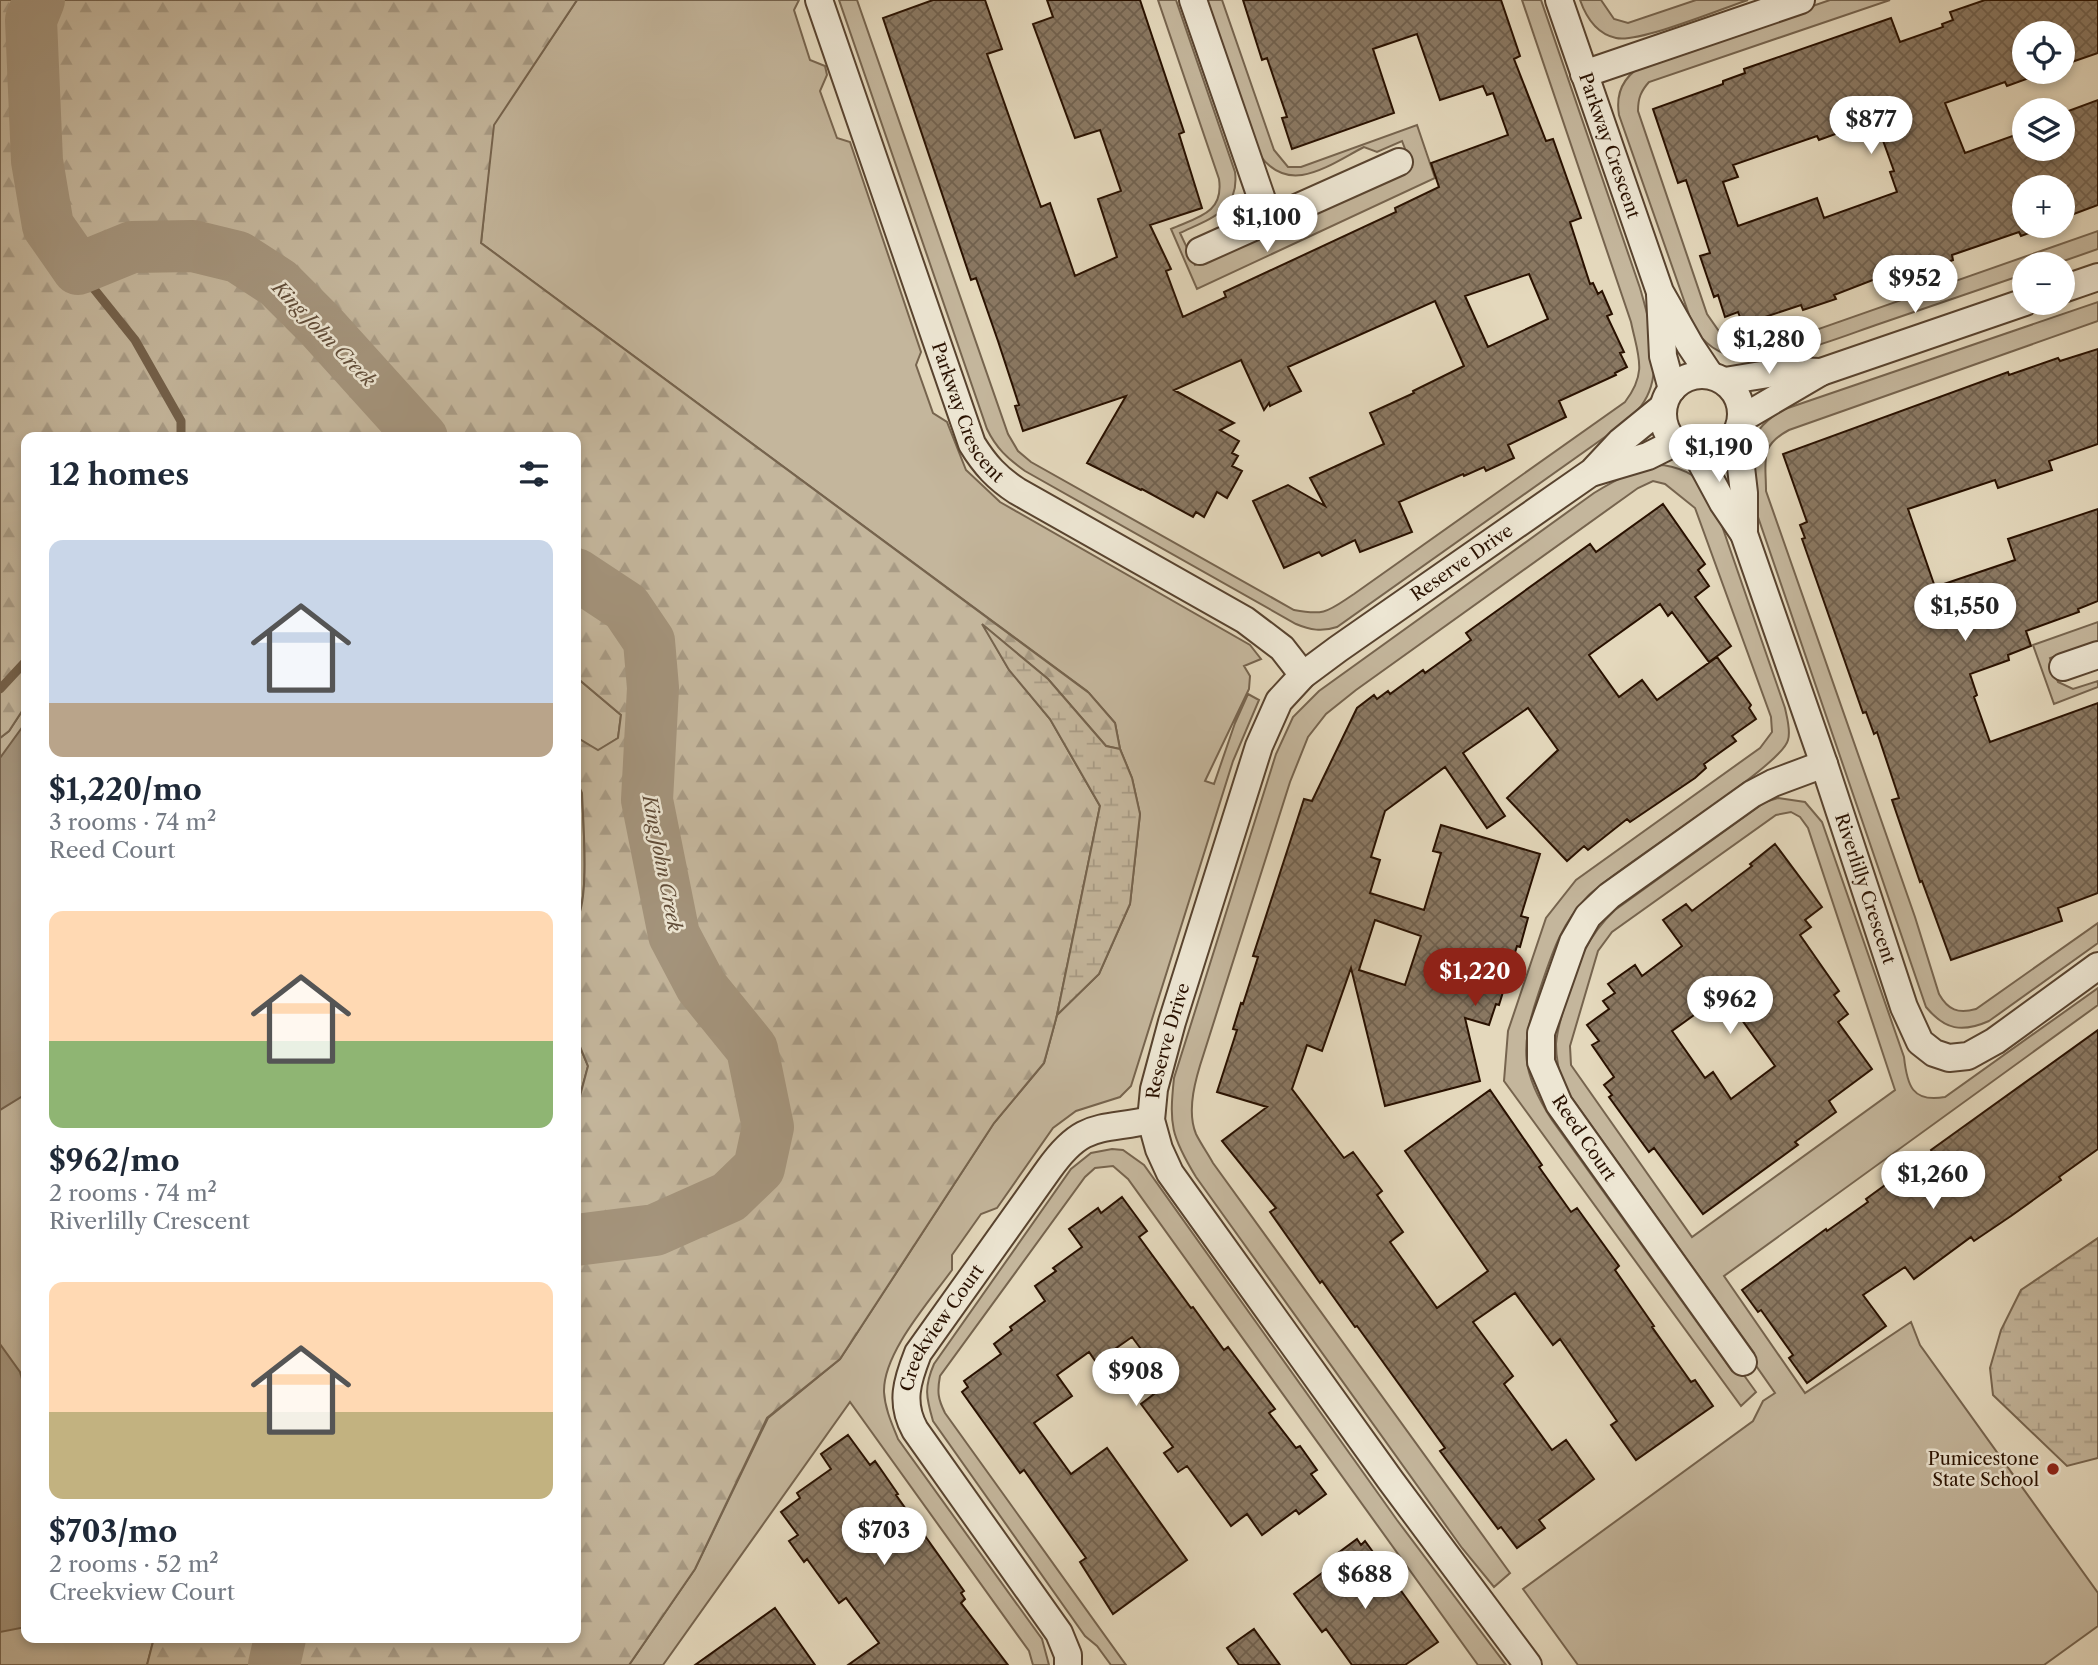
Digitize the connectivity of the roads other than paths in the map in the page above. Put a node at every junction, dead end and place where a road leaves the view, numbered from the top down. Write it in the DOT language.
graph roads {
  1 [pos="819,0"];
  2 [pos="1193,0"];
  3 [pos="1559,0"];
  4 [pos="1801,0"];
  5 [pos="1584,74"];
  6 [pos="1399,162"];
  7 [pos="1269,220"];
  8 [pos="1200,251"];
  9 [pos="2098,277"];
  10 [pos="2075,285"];
  11 [pos="1660,292"];
  12 [pos="2012,306"];
  13 [pos="1821,372"];
  14 [pos="1717,378"];
  15 [pos="1667,398"];
  16 [pos="1739,426"];
  17 [pos="1685,448"];
  18 [pos="1592,472"];
  19 [pos="1744,534"];
  20 [pos="2098,655"];
  21 [pos="2063,667"];
  22 [pos="1303,674"];
  23 [pos="1825,764"];
  24 [pos="2098,965"];
  25 [pos="1151,1120"];
  26 [pos="1743,1362"];
  27 [pos="1068,1665"];
  28 [pos="1528,1665"];
  1 -- 22 [label="street, Parkway Crescent"];
  2 -- 7 [label="street"];
  3 -- 5 [label="street, Parkway Crescent"];
  4 -- 5 [label="street"];
  5 -- 11 [label="street, Parkway Crescent"];
  6 -- 7 [label="street"];
  7 -- 8 [label="street"];
  9 -- 10 [label="street"];
  11 -- 14 [label="street, Parkway Crescent"];
  11 -- 15 [label="street, Parkway Crescent"];
  12 -- 13 [label="street"];
  13 -- 14 [label="street"];
  13 -- 16 [label="street"];
  14 -- 15 [label="street"];
  14 -- 16 [label="street"];
  15 -- 17 [label="street"];
  15 -- 18 [label="street, Reserve Drive"];
  16 -- 17 [label="street"];
  16 -- 19 [label="street, Riverlilly Crescent"];
  17 -- 18 [label="street, Reserve Drive"];
  17 -- 19 [label="street, Riverlilly Crescent"];
  18 -- 22 [label="street, Reserve Drive"];
  19 -- 23 [label="street, Riverlilly Crescent"];
  20 -- 21 [label="street"];
  22 -- 25 [label="street, Reserve Drive"];
  23 -- 24 [label="street, Riverlilly Crescent"];
  23 -- 26 [label="street, Reed Court"];
  25 -- 27 [label="street, Creekview Court"];
  25 -- 28 [label="street, Reserve Drive"];
}
